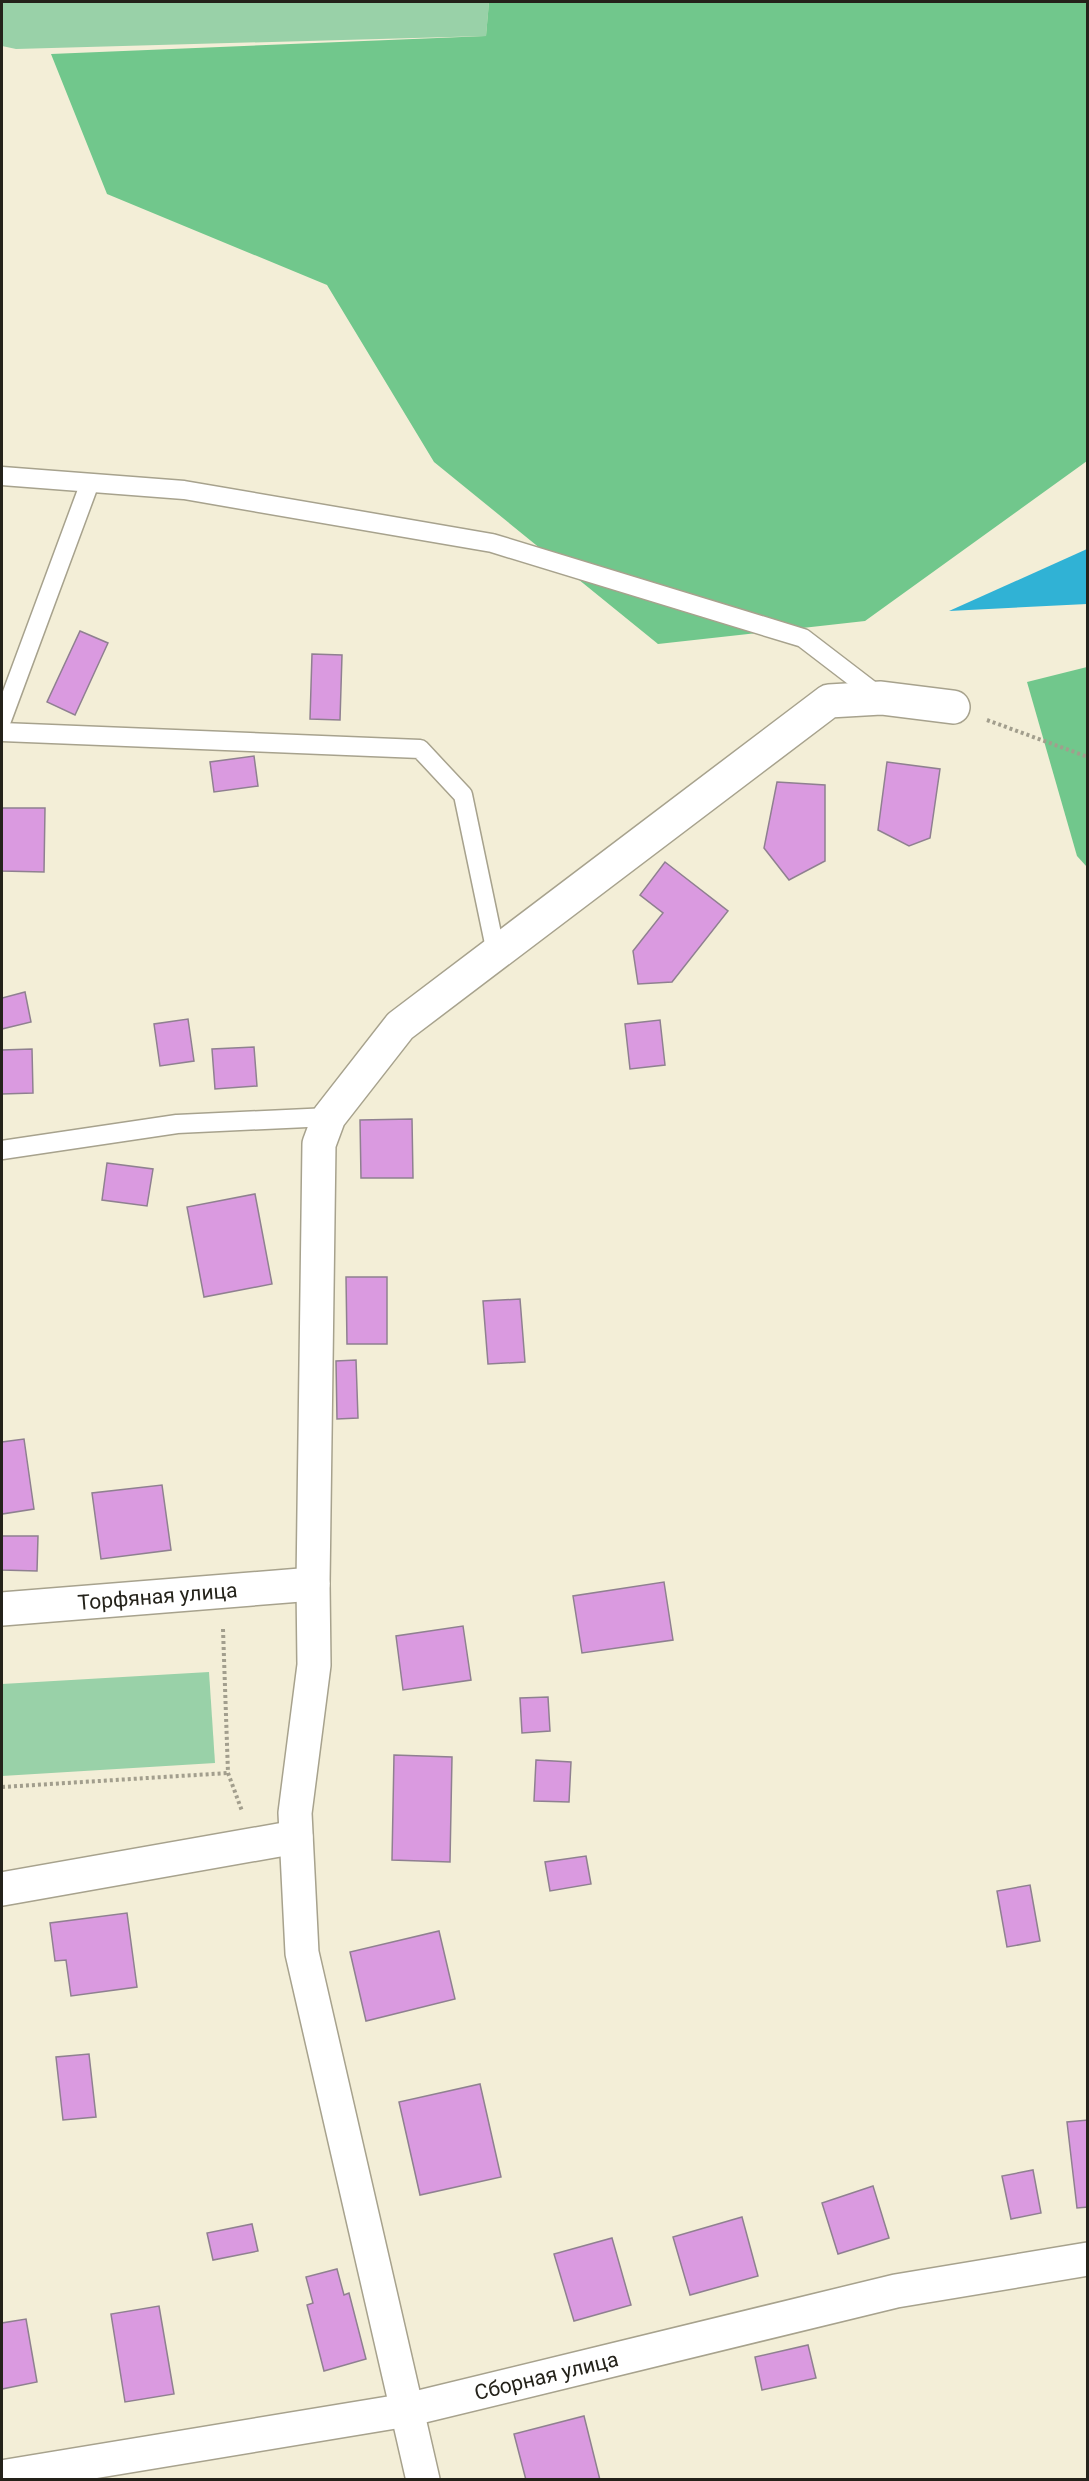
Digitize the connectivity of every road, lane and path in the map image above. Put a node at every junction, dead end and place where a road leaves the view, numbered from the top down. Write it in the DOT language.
graph roads {
  1 [pos="2,476"];
  2 [pos="89,484"];
  3 [pos="881,698"];
  4 [pos="953,707"];
  5 [pos="2,720"];
  6 [pos="2,732"];
  7 [pos="1088,757"];
  8 [pos="496,953"];
  9 [pos="329,1117"];
  10 [pos="2,1150"];
  11 [pos="313,1584"];
  12 [pos="222,1592"];
  13 [pos="2,1609"];
  14 [pos="228,1773"];
  15 [pos="2,1787"];
  16 [pos="244,1815"];
  17 [pos="296,1837"];
  18 [pos="2,1889"];
  19 [pos="1088,2259"];
  20 [pos="407,2410"];
  21 [pos="2,2477"];
  22 [pos="423,2480"];
  1 -- 2 [label="lane"];
  2 -- 3 [label="lane"];
  2 -- 5 [label="lane"];
  3 -- 4 [label="street"];
  3 -- 8 [label="street"];
  4 -- 7 [label="path"];
  6 -- 8 [label="lane"];
  8 -- 9 [label="street"];
  9 -- 10 [label="lane"];
  9 -- 11 [label="street"];
  11 -- 12 [label="street, Торфяная улица"];
  11 -- 17 [label="street"];
  12 -- 13 [label="street, Торфяная улица"];
  12 -- 14 [label="path"];
  14 -- 15 [label="path"];
  14 -- 16 [label="path"];
  17 -- 18 [label="street"];
  17 -- 20 [label="street"];
  19 -- 20 [label="street, Сборная улица"];
  20 -- 21 [label="street, Сборная улица"];
  20 -- 22 [label="street"];
}
